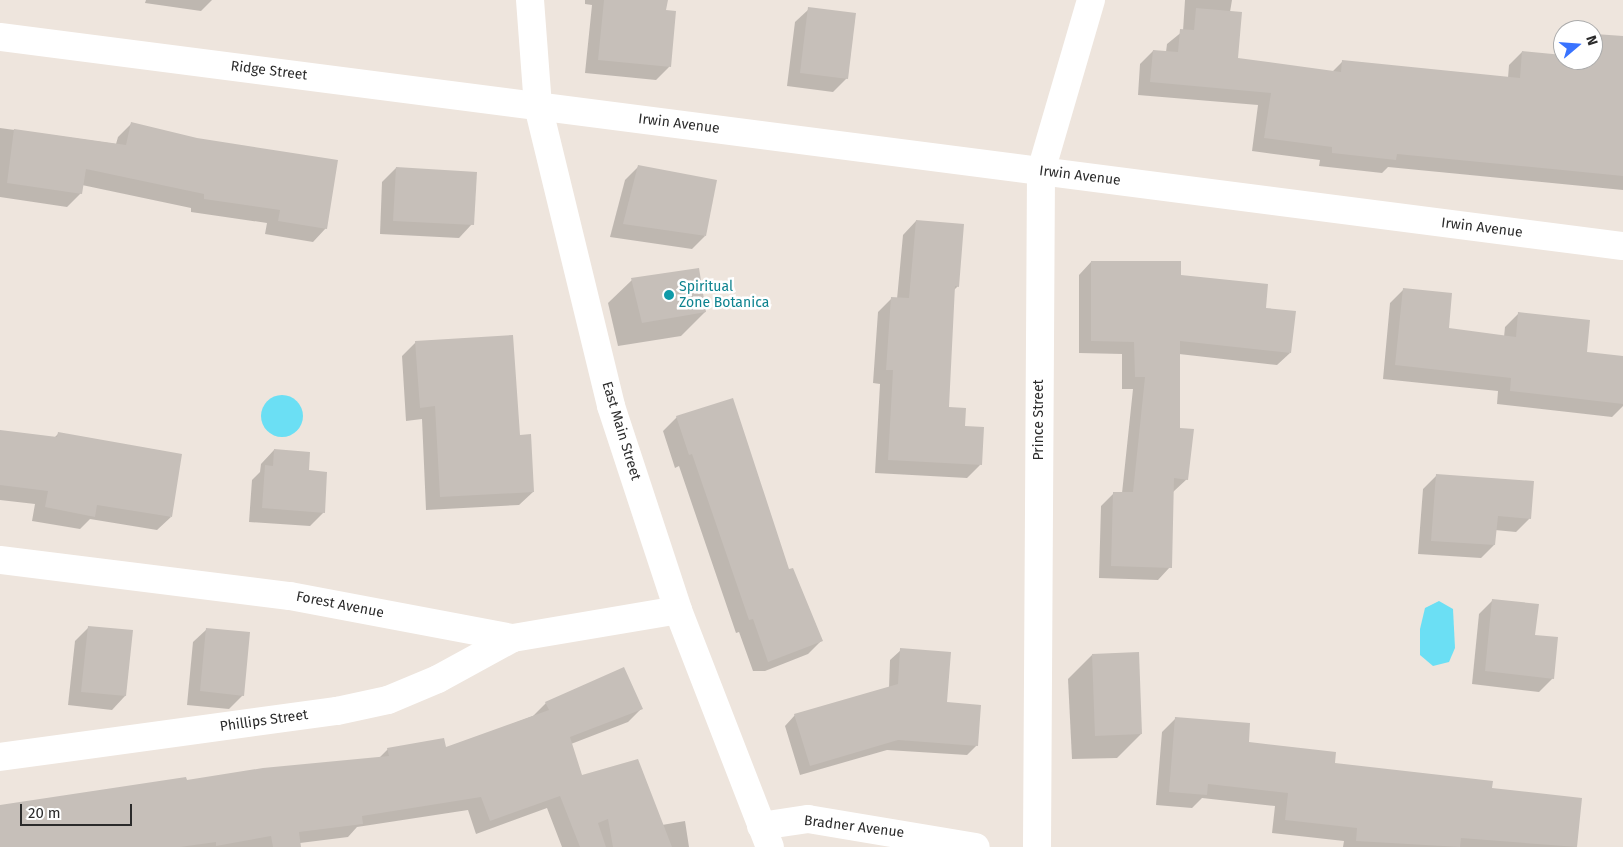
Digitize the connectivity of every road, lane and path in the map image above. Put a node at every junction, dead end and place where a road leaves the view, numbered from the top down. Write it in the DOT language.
graph roads {
  1 [pos="530,0"];
  2 [pos="1092,0"];
  3 [pos="0,37"];
  4 [pos="538,106"];
  5 [pos="1041,171"];
  6 [pos="1623,246"];
  7 [pos="0,560"];
  8 [pos="678,610"];
  9 [pos="513,638"];
  10 [pos="0,757"];
  11 [pos="765,836"];
  12 [pos="976,847"];
  13 [pos="1037,847"];
  1 -- 4 [label="street, East Main Street"];
  2 -- 5 [label="street, Prince Street"];
  3 -- 4 [label="street, Ridge Street"];
  4 -- 5 [label="street, Irwin Avenue"];
  4 -- 8 [label="street, East Main Street"];
  5 -- 6 [label="street, Irwin Avenue"];
  5 -- 13 [label="street, Prince Street"];
  7 -- 9 [label="street, Forest Avenue"];
  8 -- 9 [label="street, Forest Avenue"];
  8 -- 11 [label="street, East Main Street"];
  9 -- 10 [label="street, Phillips Street"];
  11 -- 12 [label="street, Bradner Avenue"];
}
